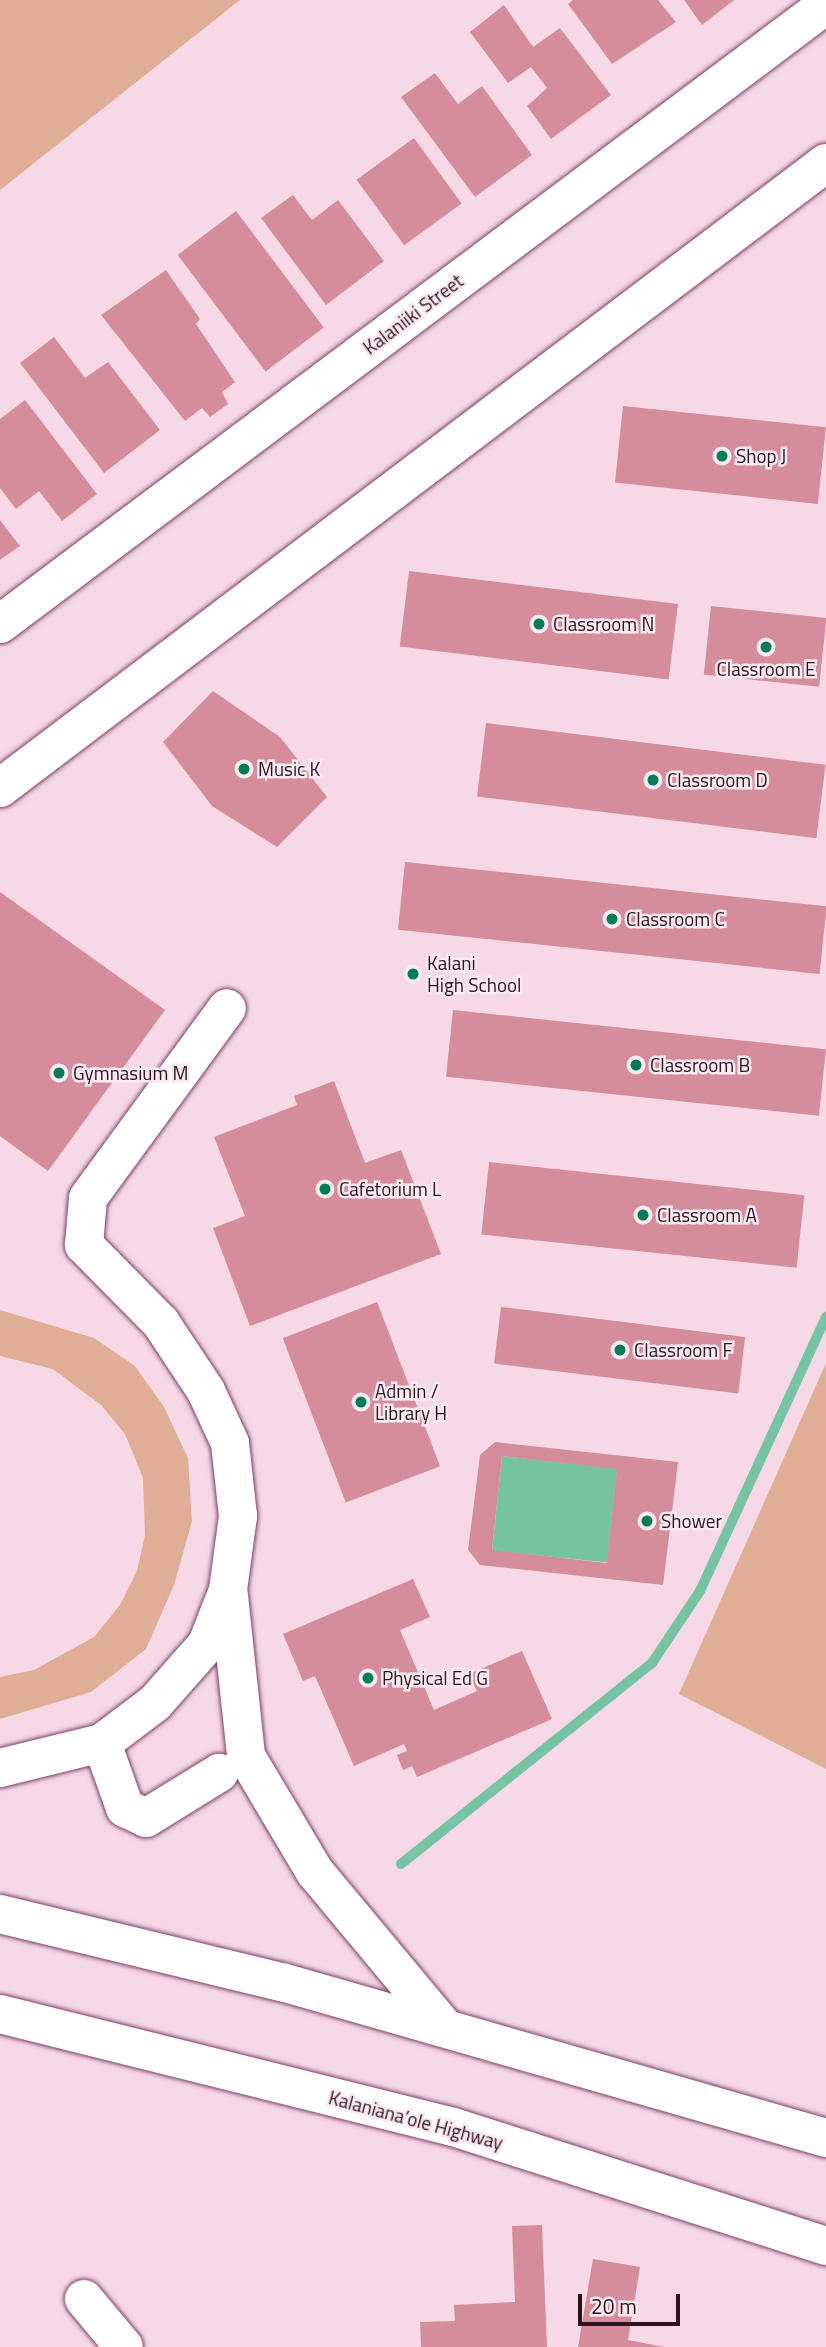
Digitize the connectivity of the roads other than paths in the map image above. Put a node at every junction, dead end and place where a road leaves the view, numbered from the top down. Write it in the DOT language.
graph roads {
  1 [pos="826,5"];
  2 [pos="826,163"];
  3 [pos="0,624"];
  4 [pos="0,788"];
  5 [pos="227,1008"];
  6 [pos="228,1590"];
  7 [pos="102,1742"];
  8 [pos="0,1768"];
  9 [pos="219,1773"];
  10 [pos="0,1914"];
  11 [pos="0,2014"];
  12 [pos="444,2027"];
  13 [pos="826,2138"];
  14 [pos="826,2246"];
  15 [pos="84,2299"];
  16 [pos="124,2347"];
  1 -- 3 [label="main road, Kalaniiki Street"];
  2 -- 4 [label="main road"];
  5 -- 6 [label="main road"];
  6 -- 7 [label="main road"];
  6 -- 12 [label="main road"];
  7 -- 8 [label="main road"];
  7 -- 9 [label="main road"];
  10 -- 12 [label="main road"];
  11 -- 14 [label="main road, Kalaniana’ole Highway"];
  12 -- 13 [label="main road"];
  15 -- 16 [label="main road"];
}
